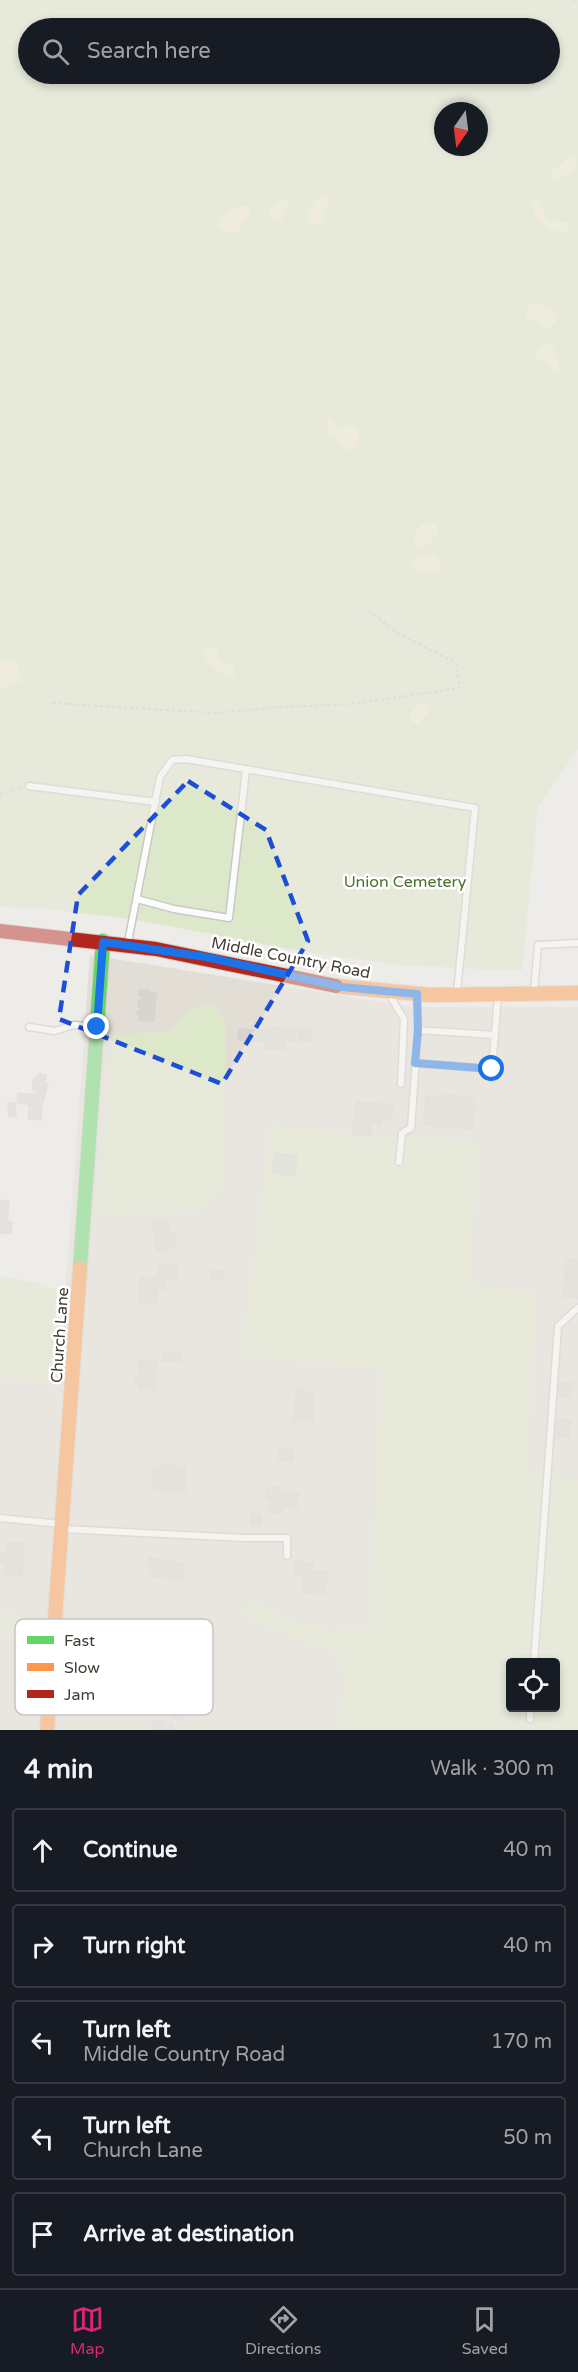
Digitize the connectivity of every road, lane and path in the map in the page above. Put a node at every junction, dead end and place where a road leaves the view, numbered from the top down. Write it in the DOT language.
graph roads {
  1 [pos="572,0"];
  2 [pos="578,2"];
  3 [pos="363,606"];
  4 [pos="52,702"];
  5 [pos="246,770"];
  6 [pos="29,786"];
  7 [pos="0,794"];
  8 [pos="156,802"];
  9 [pos="137,899"];
  10 [pos="0,931"];
  11 [pos="103,942"];
  12 [pos="578,943"];
  13 [pos="128,945"];
  14 [pos="388,992"];
  15 [pos="578,993"];
  16 [pos="417,994"];
  17 [pos="534,994"];
  18 [pos="498,995"];
  19 [pos="456,996"];
  20 [pos="29,1027"];
  21 [pos="97,1027"];
  22 [pos="418,1030"];
  23 [pos="495,1035"];
  24 [pos="415,1063"];
  25 [pos="401,1084"];
  26 [pos="399,1162"];
  27 [pos="578,1308"];
  28 [pos="0,1518"];
  29 [pos="62,1526"];
  30 [pos="287,1556"];
  31 [pos="55,1619"];
  32 [pos="534,1658"];
  33 [pos="530,1712"];
  34 [pos="48,1715"];
  35 [pos="530,1719"];
  36 [pos="47,1730"];
  1 -- 2 [label="path"];
  3 -- 4 [label="path"];
  5 -- 8 [label="lane"];
  5 -- 9 [label="lane"];
  5 -- 19 [label="lane"];
  6 -- 7 [label="path"];
  6 -- 8 [label="lane"];
  8 -- 9 [label="lane"];
  9 -- 13 [label="lane"];
  10 -- 11 [label="street, Middle Country Road"];
  11 -- 13 [label="street, Middle Country Road"];
  11 -- 21 [label="street, Church Lane"];
  12 -- 17 [label="lane"];
  13 -- 14 [label="street, Middle Country Road"];
  14 -- 16 [label="street, Middle Country Road"];
  14 -- 25 [label="lane"];
  15 -- 17 [label="street, Middle Country Road"];
  16 -- 19 [label="street, Middle Country Road"];
  16 -- 22 [label="lane"];
  17 -- 18 [label="street, Middle Country Road"];
  18 -- 19 [label="street, Middle Country Road"];
  18 -- 23 [label="lane"];
  20 -- 21 [label="lane"];
  21 -- 29 [label="street, Church Lane"];
  22 -- 23 [label="lane"];
  22 -- 24 [label="lane"];
  23 -- 24 [label="lane"];
  24 -- 26 [label="lane"];
  27 -- 32 [label="lane"];
  28 -- 29 [label="lane"];
  29 -- 30 [label="lane"];
  29 -- 31 [label="street, Church Lane"];
  33 -- 35 [label="lane"];
  34 -- 36 [label="street, Church Lane"];
}
